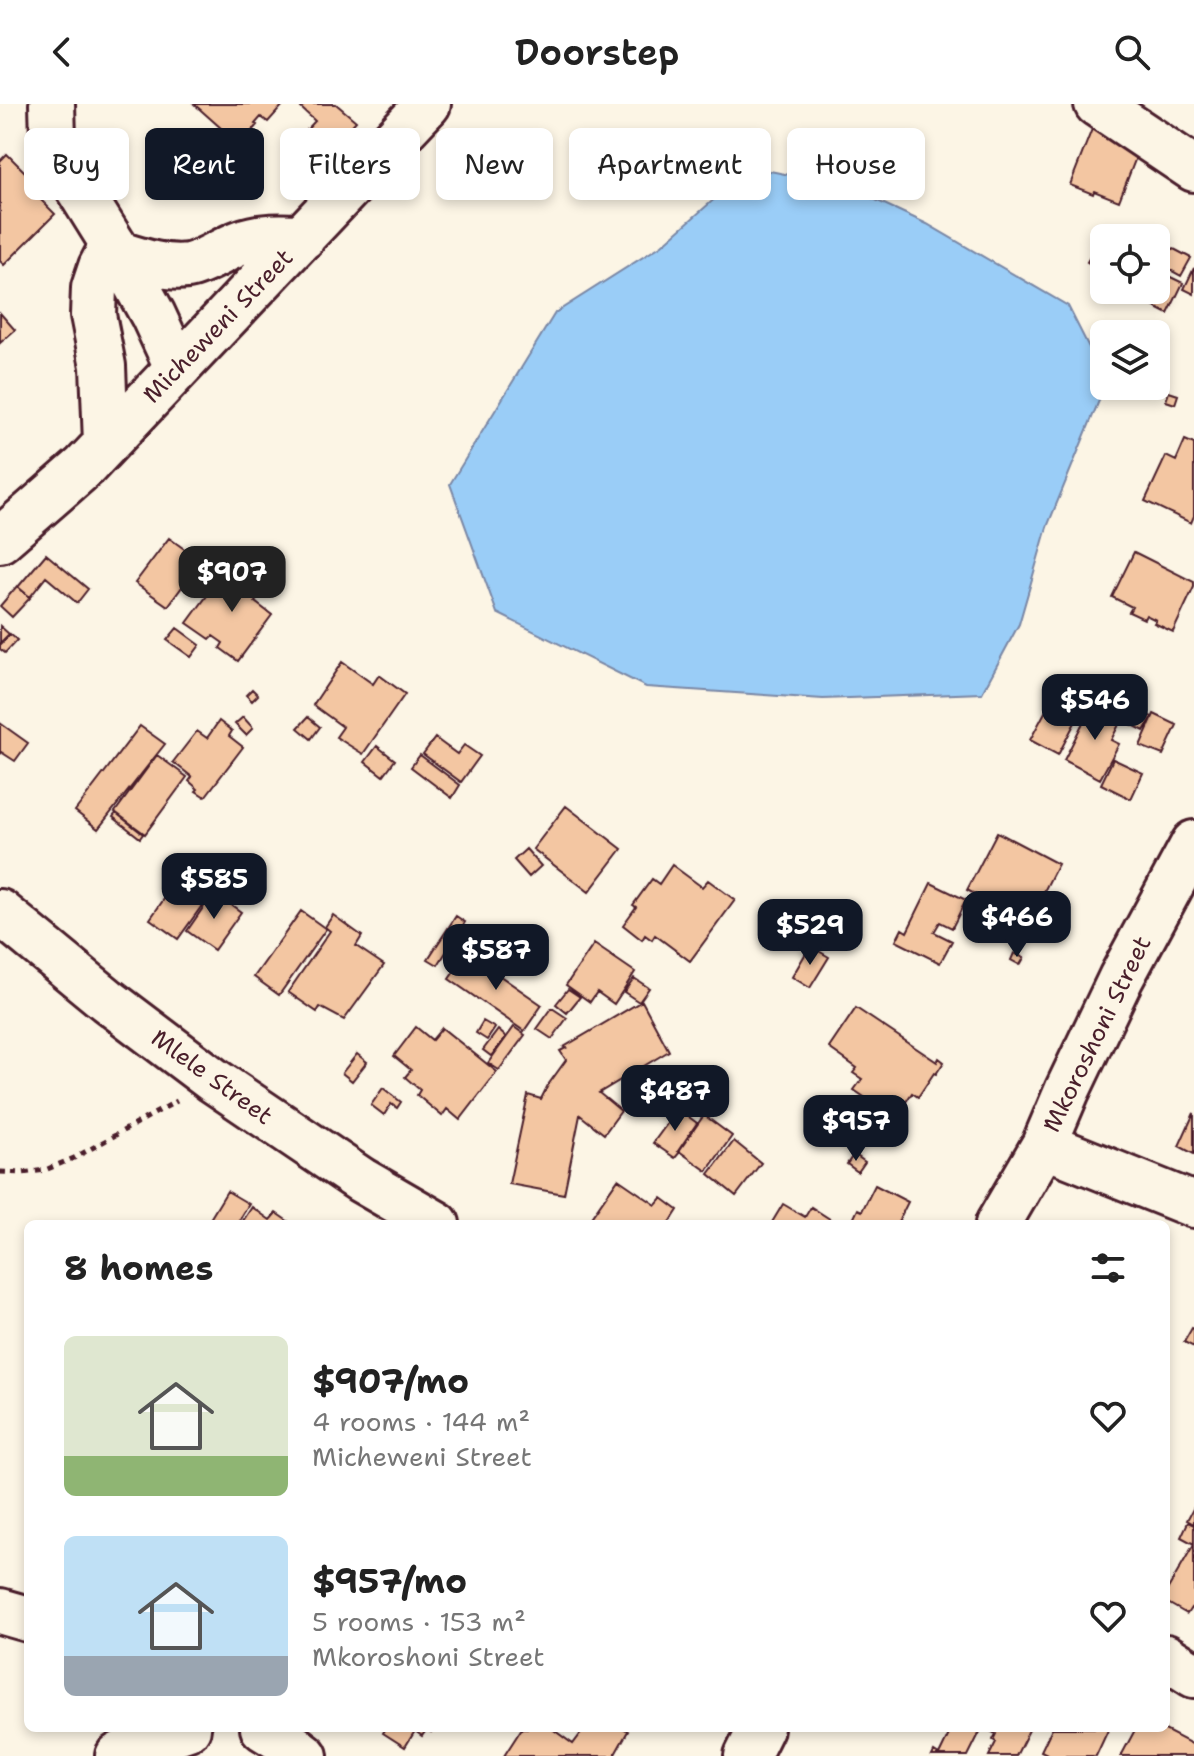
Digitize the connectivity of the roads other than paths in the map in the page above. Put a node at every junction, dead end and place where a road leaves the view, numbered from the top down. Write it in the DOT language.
graph roads {
  1 [pos="52,104"];
  2 [pos="428,104"];
  3 [pos="1097,104"];
  4 [pos="1194,169"];
  5 [pos="303,237"];
  6 [pos="116,249"];
  7 [pos="177,367"];
  8 [pos="106,443"];
  9 [pos="0,540"];
  10 [pos="1194,843"];
  11 [pos="0,912"];
  12 [pos="1044,1145"];
  13 [pos="1194,1205"];
  14 [pos="430,1220"];
  15 [pos="1000,1220"];
  16 [pos="0,1611"];
  17 [pos="24,1618"];
  18 [pos="1170,1660"];
  19 [pos="1194,1675"];
  20 [pos="177,1732"];
  21 [pos="269,1732"];
  22 [pos="759,1732"];
  23 [pos="118,1756"];
  24 [pos="305,1756"];
  25 [pos="747,1756"];
  1 -- 6 [label="street"];
  2 -- 5 [label="street, Micheweni Street"];
  3 -- 4 [label="street"];
  5 -- 6 [label="street"];
  5 -- 7 [label="street, Micheweni Street"];
  6 -- 7 [label="street"];
  6 -- 8 [label="street"];
  7 -- 8 [label="street, Micheweni Street"];
  8 -- 9 [label="street, Micheweni Street"];
  10 -- 12 [label="street, Mkoroshoni Street"];
  11 -- 14 [label="street, Mlele Street"];
  12 -- 13 [label="street"];
  12 -- 15 [label="street, Mkoroshoni Street"];
  16 -- 17 [label="street"];
  18 -- 19 [label="street"];
  20 -- 23 [label="street"];
  21 -- 24 [label="street"];
  22 -- 25 [label="street"];
}
